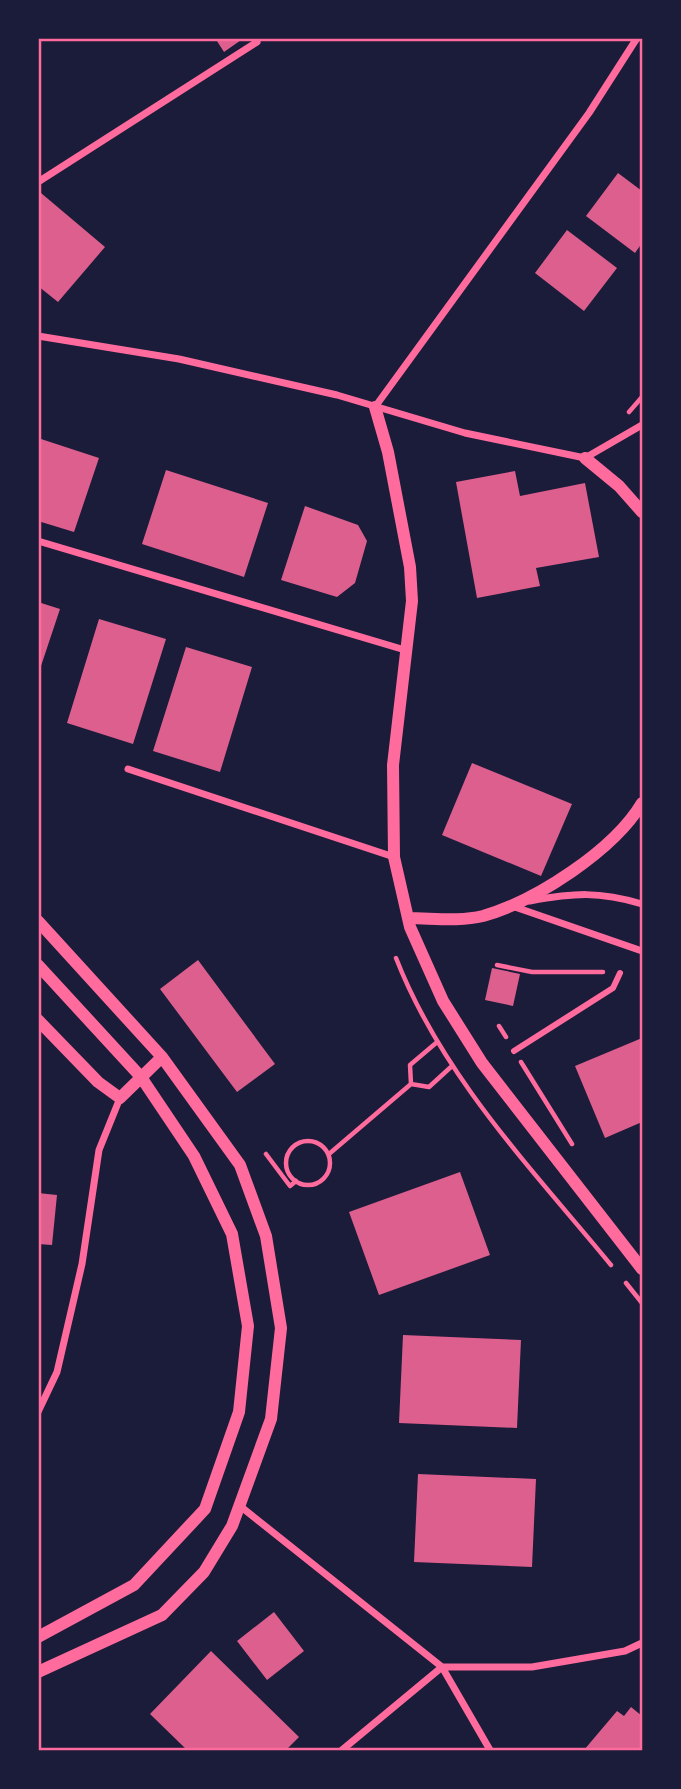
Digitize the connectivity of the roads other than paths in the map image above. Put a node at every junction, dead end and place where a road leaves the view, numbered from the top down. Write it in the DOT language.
graph roads {
  1 [pos="637,38"];
  2 [pos="257,42"];
  3 [pos="38,182"];
  4 [pos="38,336"];
  5 [pos="375,407"];
  6 [pos="642,425"];
  7 [pos="585,457"];
  8 [pos="642,512"];
  9 [pos="38,541"];
  10 [pos="405,650"];
  11 [pos="128,769"];
  12 [pos="642,803"];
  13 [pos="394,857"];
  14 [pos="642,904"];
  15 [pos="508,905"];
  16 [pos="408,918"];
  17 [pos="38,921"];
  18 [pos="642,951"];
  19 [pos="38,965"];
  20 [pos="620,973"];
  21 [pos="38,1020"];
  22 [pos="514,1051"];
  23 [pos="162,1057"];
  24 [pos="141,1077"];
  25 [pos="120,1098"];
  26 [pos="642,1269"];
  27 [pos="38,1412"];
  28 [pos="240,1506"];
  29 [pos="38,1637"];
  30 [pos="642,1643"];
  31 [pos="442,1667"];
  32 [pos="38,1672"];
  33 [pos="342,1751"];
  34 [pos="490,1751"];
  1 -- 5 [label="street"];
  2 -- 3 [label="street"];
  4 -- 5 [label="street"];
  5 -- 7 [label="street"];
  5 -- 10 [label="street"];
  6 -- 7 [label="street"];
  7 -- 8 [label="street"];
  9 -- 10 [label="street"];
  10 -- 13 [label="street"];
  11 -- 13 [label="street"];
  12 -- 15 [label="street"];
  13 -- 16 [label="street"];
  14 -- 15 [label="street"];
  15 -- 16 [label="street"];
  15 -- 18 [label="street"];
  16 -- 26 [label="street"];
  17 -- 23 [label="street"];
  19 -- 24 [label="street"];
  20 -- 22 [label="street"];
  21 -- 25 [label="street"];
  23 -- 24 [label="street"];
  23 -- 28 [label="street"];
  24 -- 25 [label="street"];
  24 -- 29 [label="street"];
  25 -- 27 [label="street"];
  28 -- 31 [label="street"];
  28 -- 32 [label="street"];
  30 -- 31 [label="street"];
  31 -- 33 [label="street"];
  31 -- 34 [label="street"];
}
